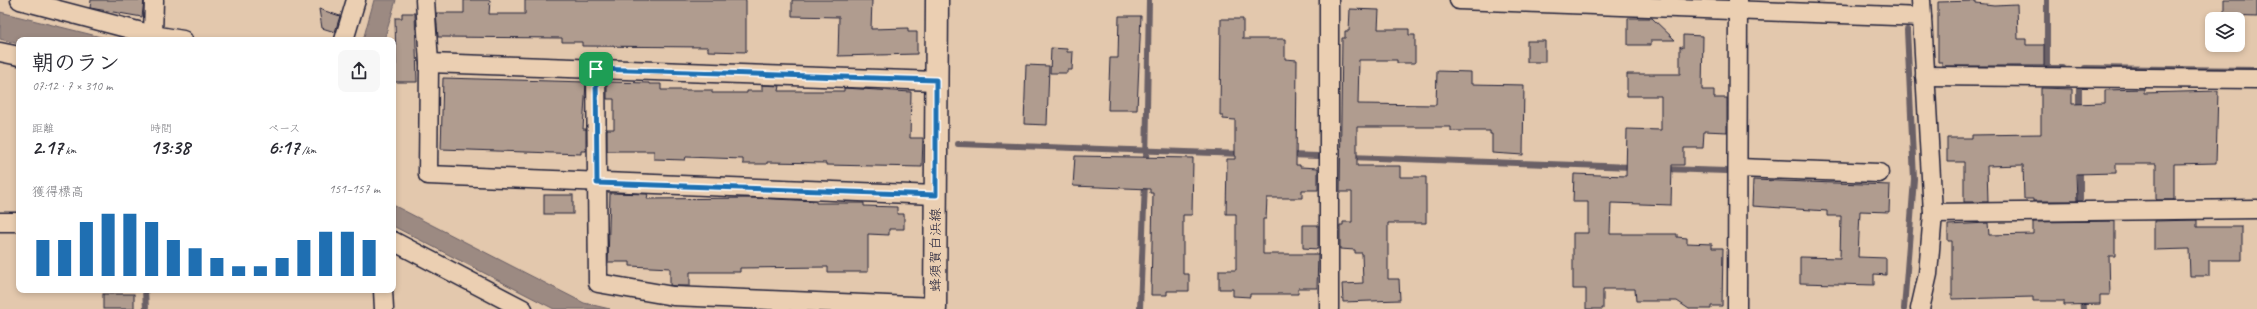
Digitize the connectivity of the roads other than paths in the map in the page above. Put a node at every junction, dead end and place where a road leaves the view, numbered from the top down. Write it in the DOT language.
graph roads {
  1 [pos="20,0"];
  2 [pos="154,0"];
  3 [pos="356,0"];
  4 [pos="425,0"];
  5 [pos="937,0"];
  6 [pos="1328,0"];
  7 [pos="1459,0"];
  8 [pos="1738,5"];
  9 [pos="1921,8"];
  10 [pos="153,35"];
  11 [pos="165,37"];
  12 [pos="345,37"];
  13 [pos="0,52"];
  14 [pos="16,55"];
  15 [pos="429,63"];
  16 [pos="596,69"];
  17 [pos="1925,76"];
  18 [pos="2257,79"];
  19 [pos="936,80"];
  20 [pos="1738,168"];
  21 [pos="1879,174"];
  22 [pos="597,183"];
  23 [pos="936,195"];
  24 [pos="2257,209"];
  25 [pos="1933,213"];
  26 [pos="0,222"];
  27 [pos="16,222"];
  28 [pos="396,243"];
  29 [pos="383,293"];
  30 [pos="935,308"];
  31 [pos="384,309"];
  32 [pos="523,309"];
  33 [pos="1329,309"];
  34 [pos="1737,309"];
  35 [pos="1920,309"];
  1 -- 10 [label="street"];
  2 -- 10 [label="street"];
  3 -- 12 [label="street"];
  4 -- 15 [label="street"];
  5 -- 19 [label="main road, 蜂須賀白浜線"];
  6 -- 33 [label="street"];
  7 -- 8 [label="street"];
  8 -- 9 [label="street"];
  8 -- 20 [label="street"];
  9 -- 17 [label="street"];
  10 -- 11 [label="street"];
  13 -- 14 [label="street"];
  15 -- 16 [label="street"];
  15 -- 22 [label="street"];
  16 -- 19 [label="street"];
  16 -- 22 [label="street"];
  17 -- 18 [label="street"];
  17 -- 25 [label="street"];
  19 -- 23 [label="main road, 蜂須賀白浜線"];
  20 -- 21 [label="street"];
  20 -- 34 [label="street"];
  22 -- 23 [label="street"];
  22 -- 30 [label="street"];
  23 -- 30 [label="main road, 蜂須賀白浜線"];
  24 -- 25 [label="street"];
  25 -- 35 [label="street"];
  26 -- 27 [label="street"];
  28 -- 32 [label="street"];
  29 -- 31 [label="street"];
}
